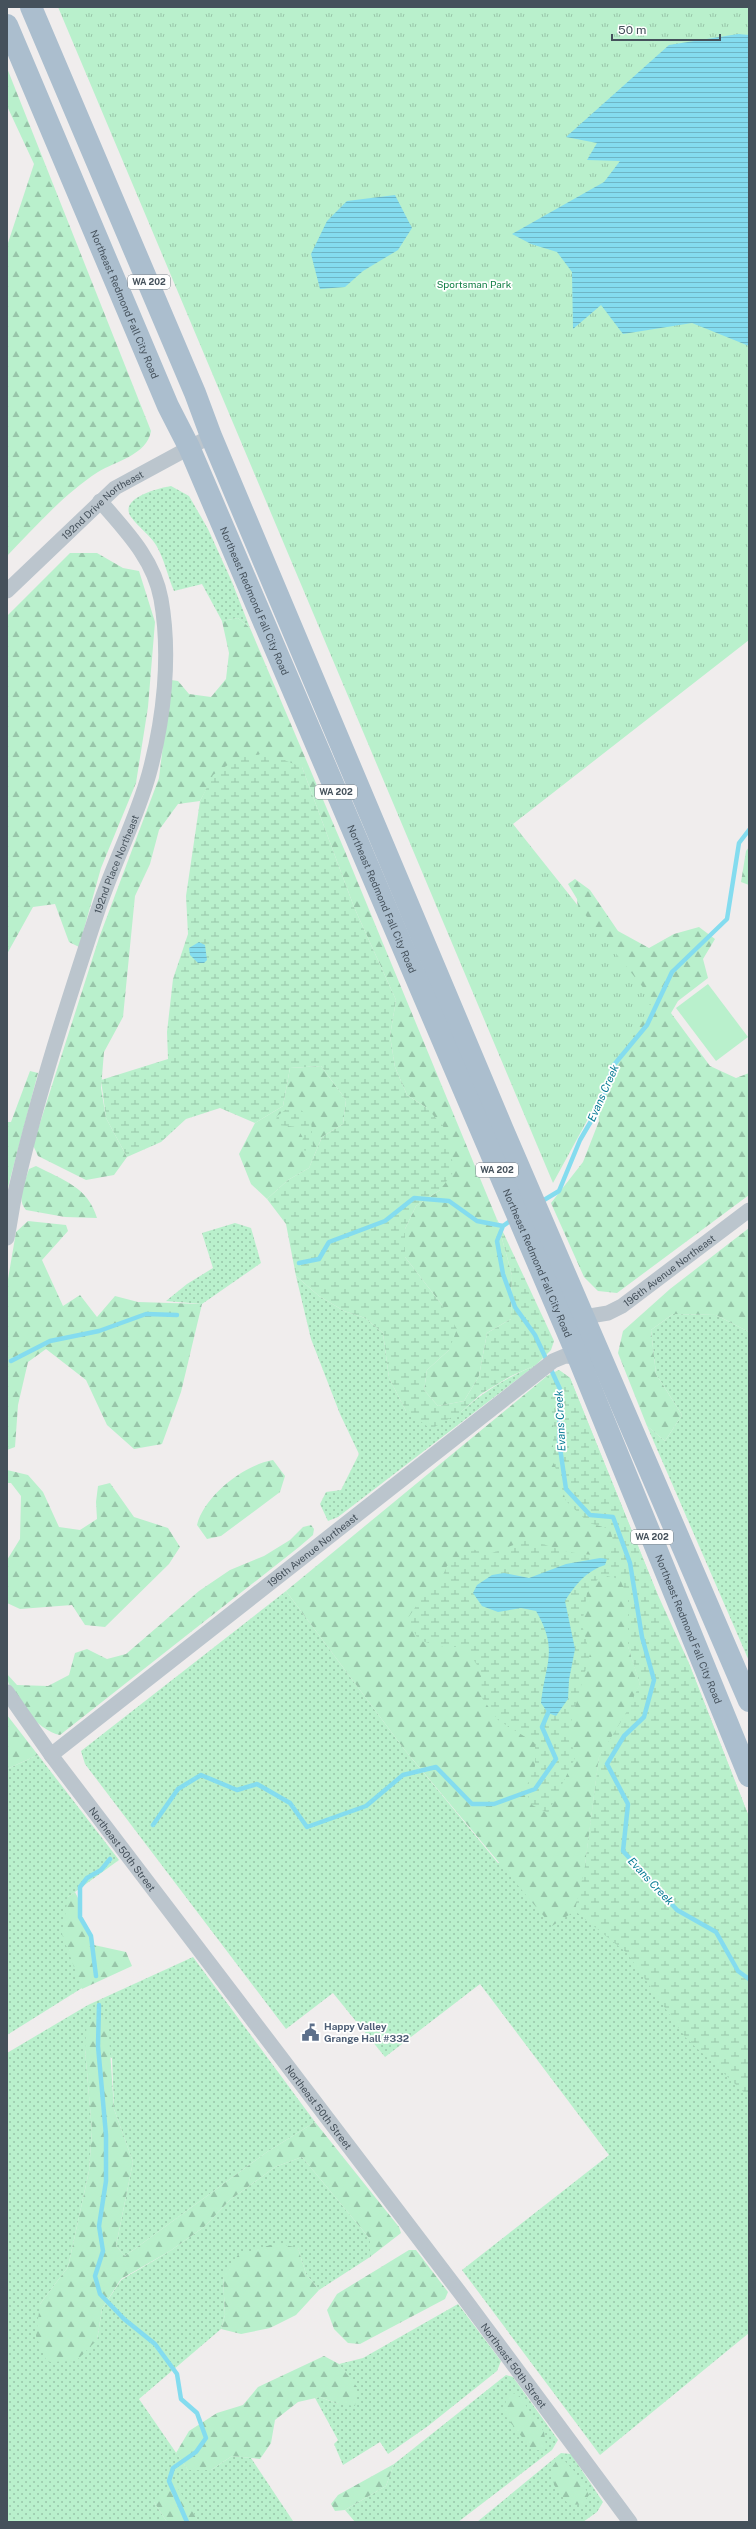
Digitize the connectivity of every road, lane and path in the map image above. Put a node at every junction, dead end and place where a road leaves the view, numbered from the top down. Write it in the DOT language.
graph roads {
  1 [pos="31,7"];
  2 [pos="7,25"];
  3 [pos="211,436"];
  4 [pos="189,447"];
  5 [pos="100,501"];
  6 [pos="7,591"];
  7 [pos="749,1210"];
  8 [pos="7,1238"];
  9 [pos="552,1298"];
  10 [pos="584,1317"];
  11 [pos="578,1358"];
  12 [pos="606,1370"];
  13 [pos="7,1692"];
  14 [pos="749,1701"];
  15 [pos="51,1756"];
  16 [pos="749,1776"];
  17 [pos="630,2522"];
  1 -- 3 [label="main road, WA 202"];
  2 -- 4 [label="main road, Northeast Redmond Fall City Road / WA 202"];
  3 -- 4 [label="street, 192nd Drive Northeast"];
  3 -- 10 [label="main road, WA 202"];
  4 -- 5 [label="street, 192nd Drive Northeast"];
  4 -- 9 [label="main road, Northeast Redmond Fall City Road / WA 202"];
  5 -- 6 [label="street, 192nd Drive Northeast"];
  5 -- 8 [label="street, 192nd Place Northeast"];
  7 -- 10 [label="street, 196th Avenue Northeast"];
  9 -- 10 [label="main road"];
  9 -- 11 [label="main road, Northeast Redmond Fall City Road / WA 202"];
  10 -- 12 [label="main road, WA 202"];
  11 -- 12 [label="main road"];
  11 -- 15 [label="street, 196th Avenue Northeast"];
  11 -- 16 [label="main road, Northeast Redmond Fall City Road / WA 202"];
  12 -- 14 [label="main road, WA 202"];
  13 -- 15 [label="street, Northeast 50th Street"];
  15 -- 17 [label="street, Northeast 50th Street"];
}
